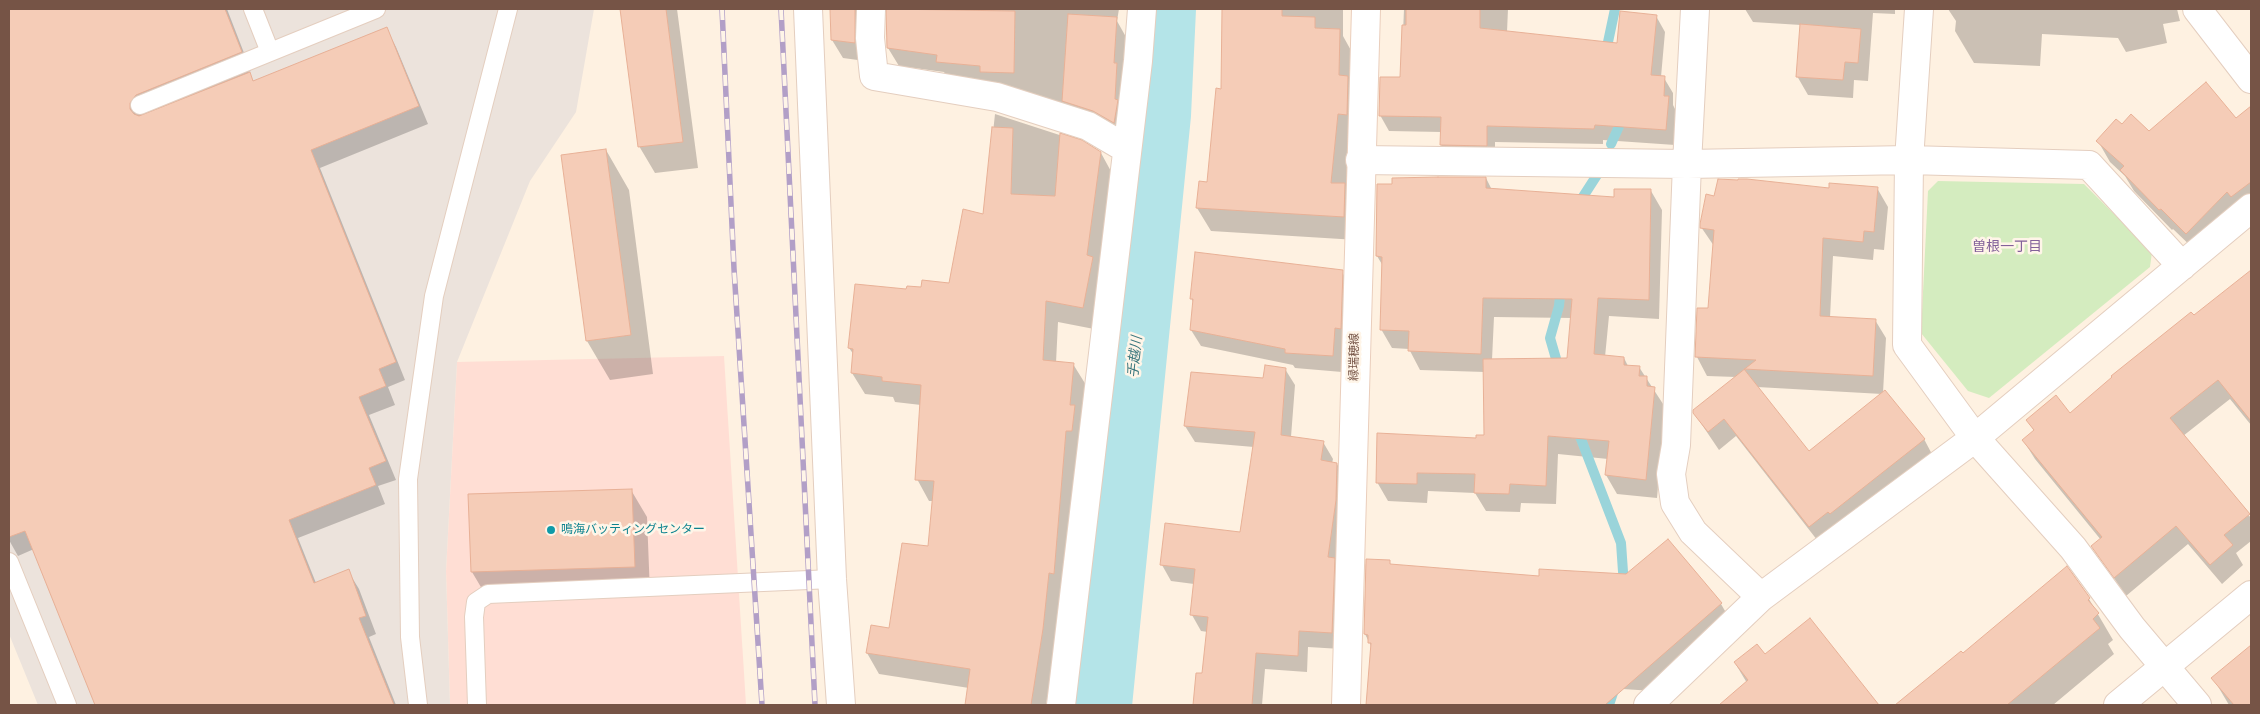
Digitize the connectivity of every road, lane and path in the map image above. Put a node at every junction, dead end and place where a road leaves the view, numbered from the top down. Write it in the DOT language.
graph roads {
  1 [pos="253,9"];
  2 [pos="376,9"];
  3 [pos="508,9"];
  4 [pos="808,9"];
  5 [pos="871,9"];
  6 [pos="1142,9"];
  7 [pos="1366,9"];
  8 [pos="1695,9"];
  9 [pos="1919,9"];
  10 [pos="2197,9"];
  11 [pos="270,52"];
  12 [pos="2251,79"];
  13 [pos="140,105"];
  14 [pos="1127,149"];
  15 [pos="1360,160"];
  16 [pos="1908,160"];
  17 [pos="1687,164"];
  18 [pos="2251,208"];
  19 [pos="2182,266"];
  20 [pos="1975,438"];
  21 [pos="9,562"];
  22 [pos="832,579"];
  23 [pos="2251,595"];
  24 [pos="1761,598"];
  25 [pos="2165,668"];
  26 [pos="67,705"];
  27 [pos="418,705"];
  28 [pos="477,705"];
  29 [pos="840,705"];
  30 [pos="1061,705"];
  31 [pos="1346,705"];
  32 [pos="1648,705"];
  33 [pos="2118,705"];
  34 [pos="2197,705"];
  1 -- 11 [label="lane"];
  2 -- 11 [label="lane"];
  3 -- 27 [label="lane"];
  4 -- 22 [label="street"];
  5 -- 14 [label="street"];
  6 -- 14 [label="street"];
  7 -- 15 [label="street, 緑瑞穂線"];
  8 -- 17 [label="street"];
  9 -- 16 [label="street"];
  10 -- 12 [label="street"];
  11 -- 13 [label="lane"];
  14 -- 30 [label="street"];
  15 -- 17 [label="street"];
  15 -- 31 [label="street, 緑瑞穂線"];
  16 -- 17 [label="street"];
  16 -- 19 [label="street"];
  16 -- 20 [label="street"];
  17 -- 24 [label="street"];
  18 -- 19 [label="street"];
  19 -- 20 [label="street"];
  20 -- 24 [label="street"];
  20 -- 25 [label="street"];
  21 -- 26 [label="lane"];
  22 -- 28 [label="lane"];
  22 -- 29 [label="street"];
  23 -- 25 [label="street"];
  24 -- 32 [label="street"];
  25 -- 33 [label="street"];
  25 -- 34 [label="street"];
}
